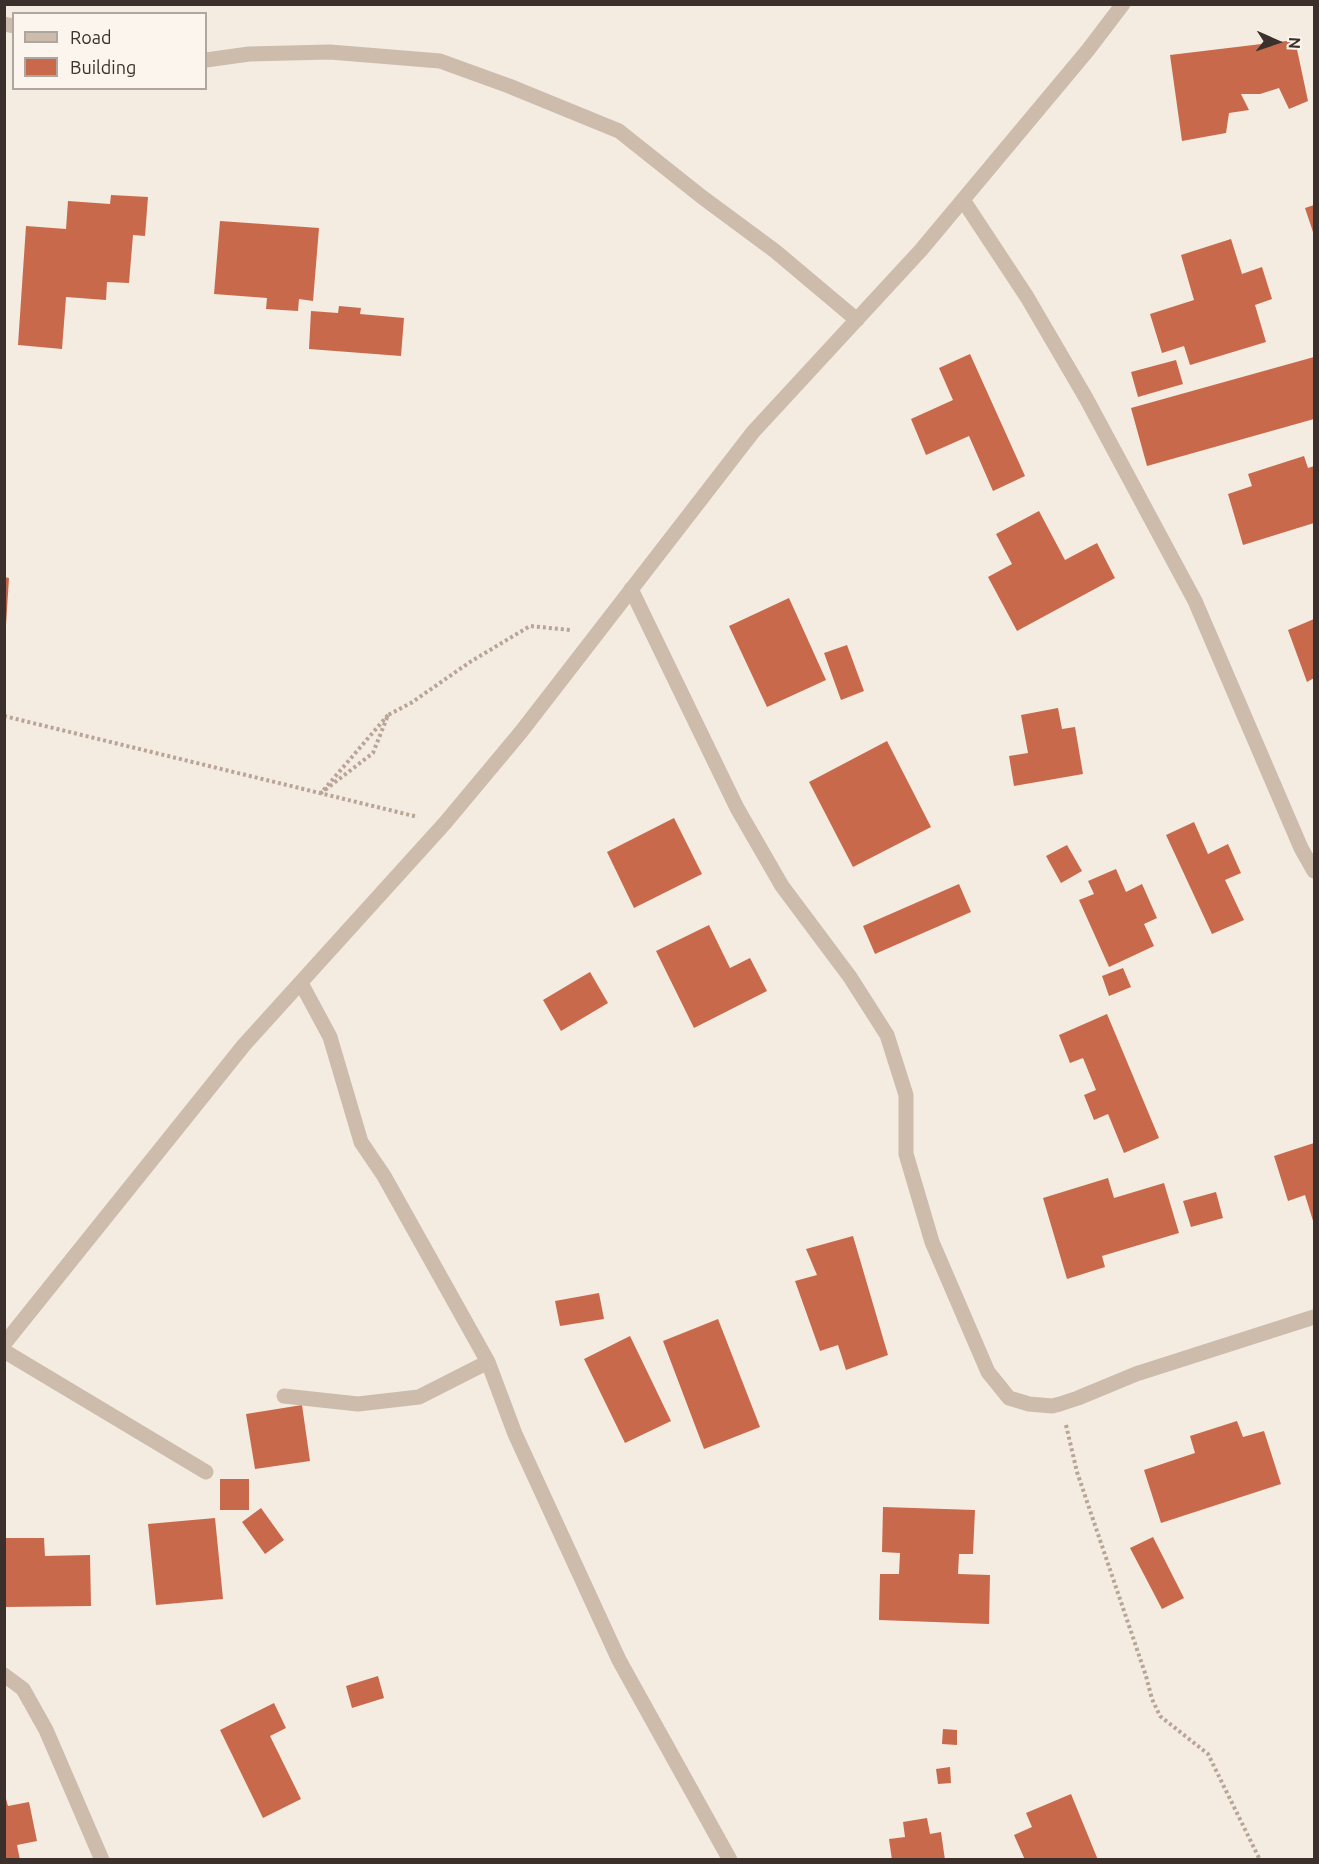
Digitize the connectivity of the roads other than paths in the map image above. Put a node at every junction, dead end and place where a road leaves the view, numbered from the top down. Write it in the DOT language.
graph roads {
  1 [pos="1123,4"];
  2 [pos="207,60"];
  3 [pos="963,200"];
  4 [pos="857,320"];
  5 [pos="632,589"];
  6 [pos="1314,871"];
  7 [pos="301,983"];
  8 [pos="1314,1317"];
  9 [pos="4,1344"];
  10 [pos="4,1351"];
  11 [pos="488,1362"];
  12 [pos="284,1396"];
  13 [pos="206,1472"];
  14 [pos="4,1675"];
  15 [pos="102,1860"];
  16 [pos="730,1860"];
  1 -- 3 [label="street"];
  2 -- 4 [label="street"];
  3 -- 4 [label="street"];
  3 -- 6 [label="street"];
  4 -- 5 [label="street"];
  5 -- 7 [label="street"];
  5 -- 8 [label="street"];
  7 -- 9 [label="street"];
  7 -- 11 [label="street"];
  10 -- 13 [label="street"];
  11 -- 12 [label="street"];
  11 -- 16 [label="street"];
  14 -- 15 [label="street"];
}
